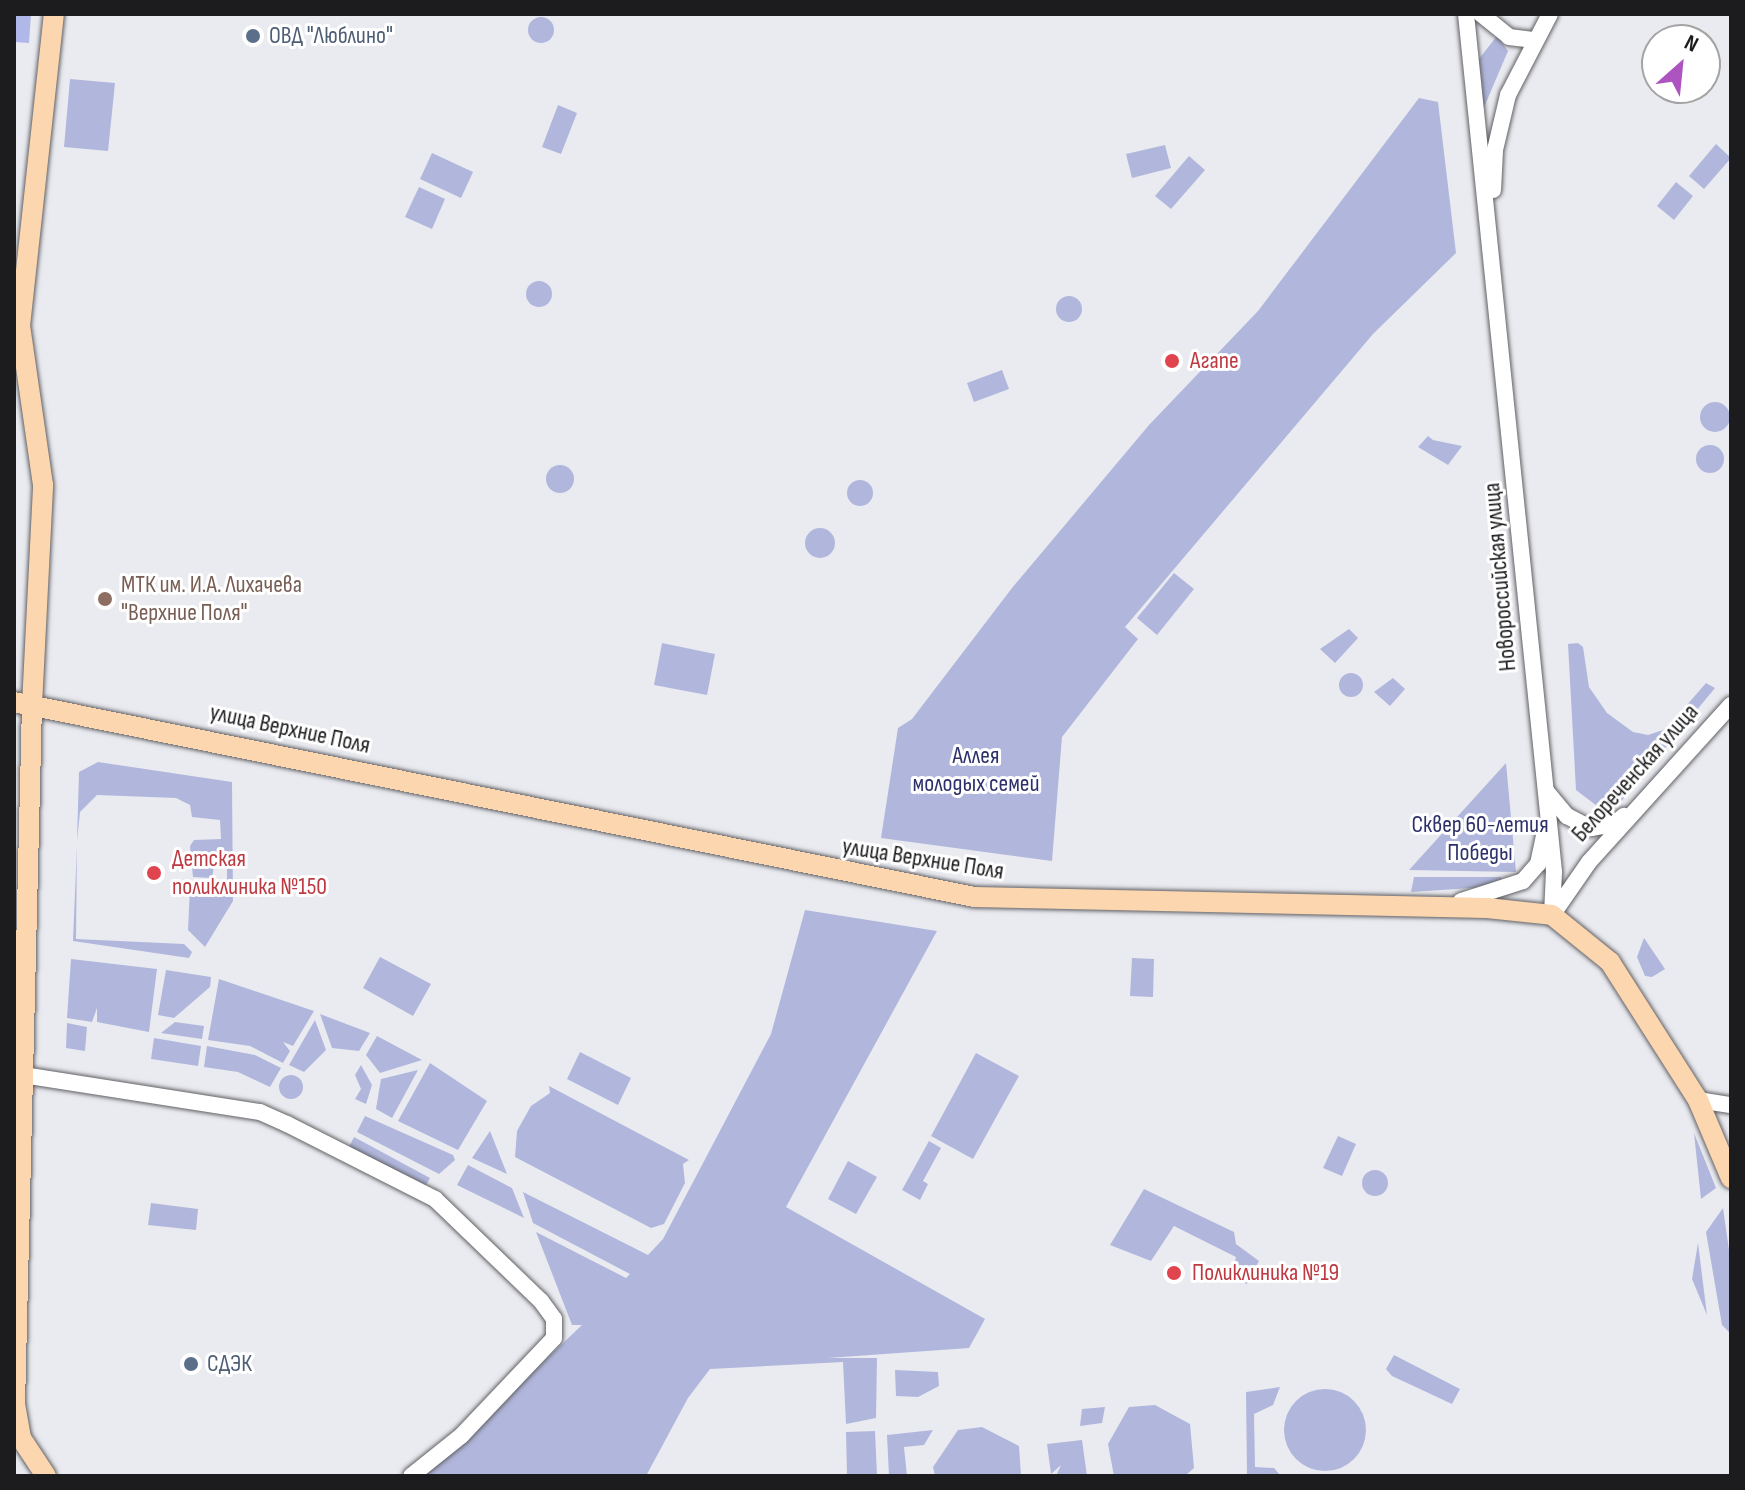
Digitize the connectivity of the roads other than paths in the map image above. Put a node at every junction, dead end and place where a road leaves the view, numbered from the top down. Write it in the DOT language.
graph roads {
  1 [pos="54,14"];
  2 [pos="1466,14"];
  3 [pos="1481,14"];
  4 [pos="1550,14"];
  5 [pos="1533,40"];
  6 [pos="1492,235"];
  7 [pos="23,704"];
  8 [pos="1731,705"];
  9 [pos="1545,790"];
  10 [pos="1644,801"];
  11 [pos="1548,811"];
  12 [pos="1431,906"];
  13 [pos="1552,915"];
  14 [pos="21,948"];
  15 [pos="23,1075"];
  16 [pos="1698,1100"];
  17 [pos="1731,1105"];
  18 [pos="1725,1143"];
  19 [pos="1731,1178"];
  20 [pos="14,1407"];
  21 [pos="46,1476"];
  22 [pos="411,1476"];
  1 -- 7 [label="main road"];
  2 -- 6 [label="street, Новороссийская улица"];
  3 -- 5 [label="street"];
  4 -- 5 [label="street, Новороссийская улица"];
  5 -- 6 [label="street, Новороссийская улица"];
  6 -- 9 [label="street, Новороссийская улица"];
  7 -- 12 [label="main road, улица Верхние Поля"];
  7 -- 14 [label="main road"];
  8 -- 10 [label="street, Белореченская улица"];
  9 -- 10 [label="street"];
  9 -- 11 [label="street, Новороссийская улица"];
  10 -- 13 [label="street, Белореченская улица"];
  11 -- 12 [label="street"];
  11 -- 13 [label="street, Новороссийская улица"];
  12 -- 13 [label="main road, улица Верхние Поля"];
  13 -- 16 [label="main road"];
  14 -- 15 [label="main road"];
  15 -- 20 [label="main road"];
  15 -- 22 [label="street"];
  16 -- 17 [label="street"];
  16 -- 18 [label="main road"];
  18 -- 19 [label="main road"];
  20 -- 21 [label="main road"];
}
